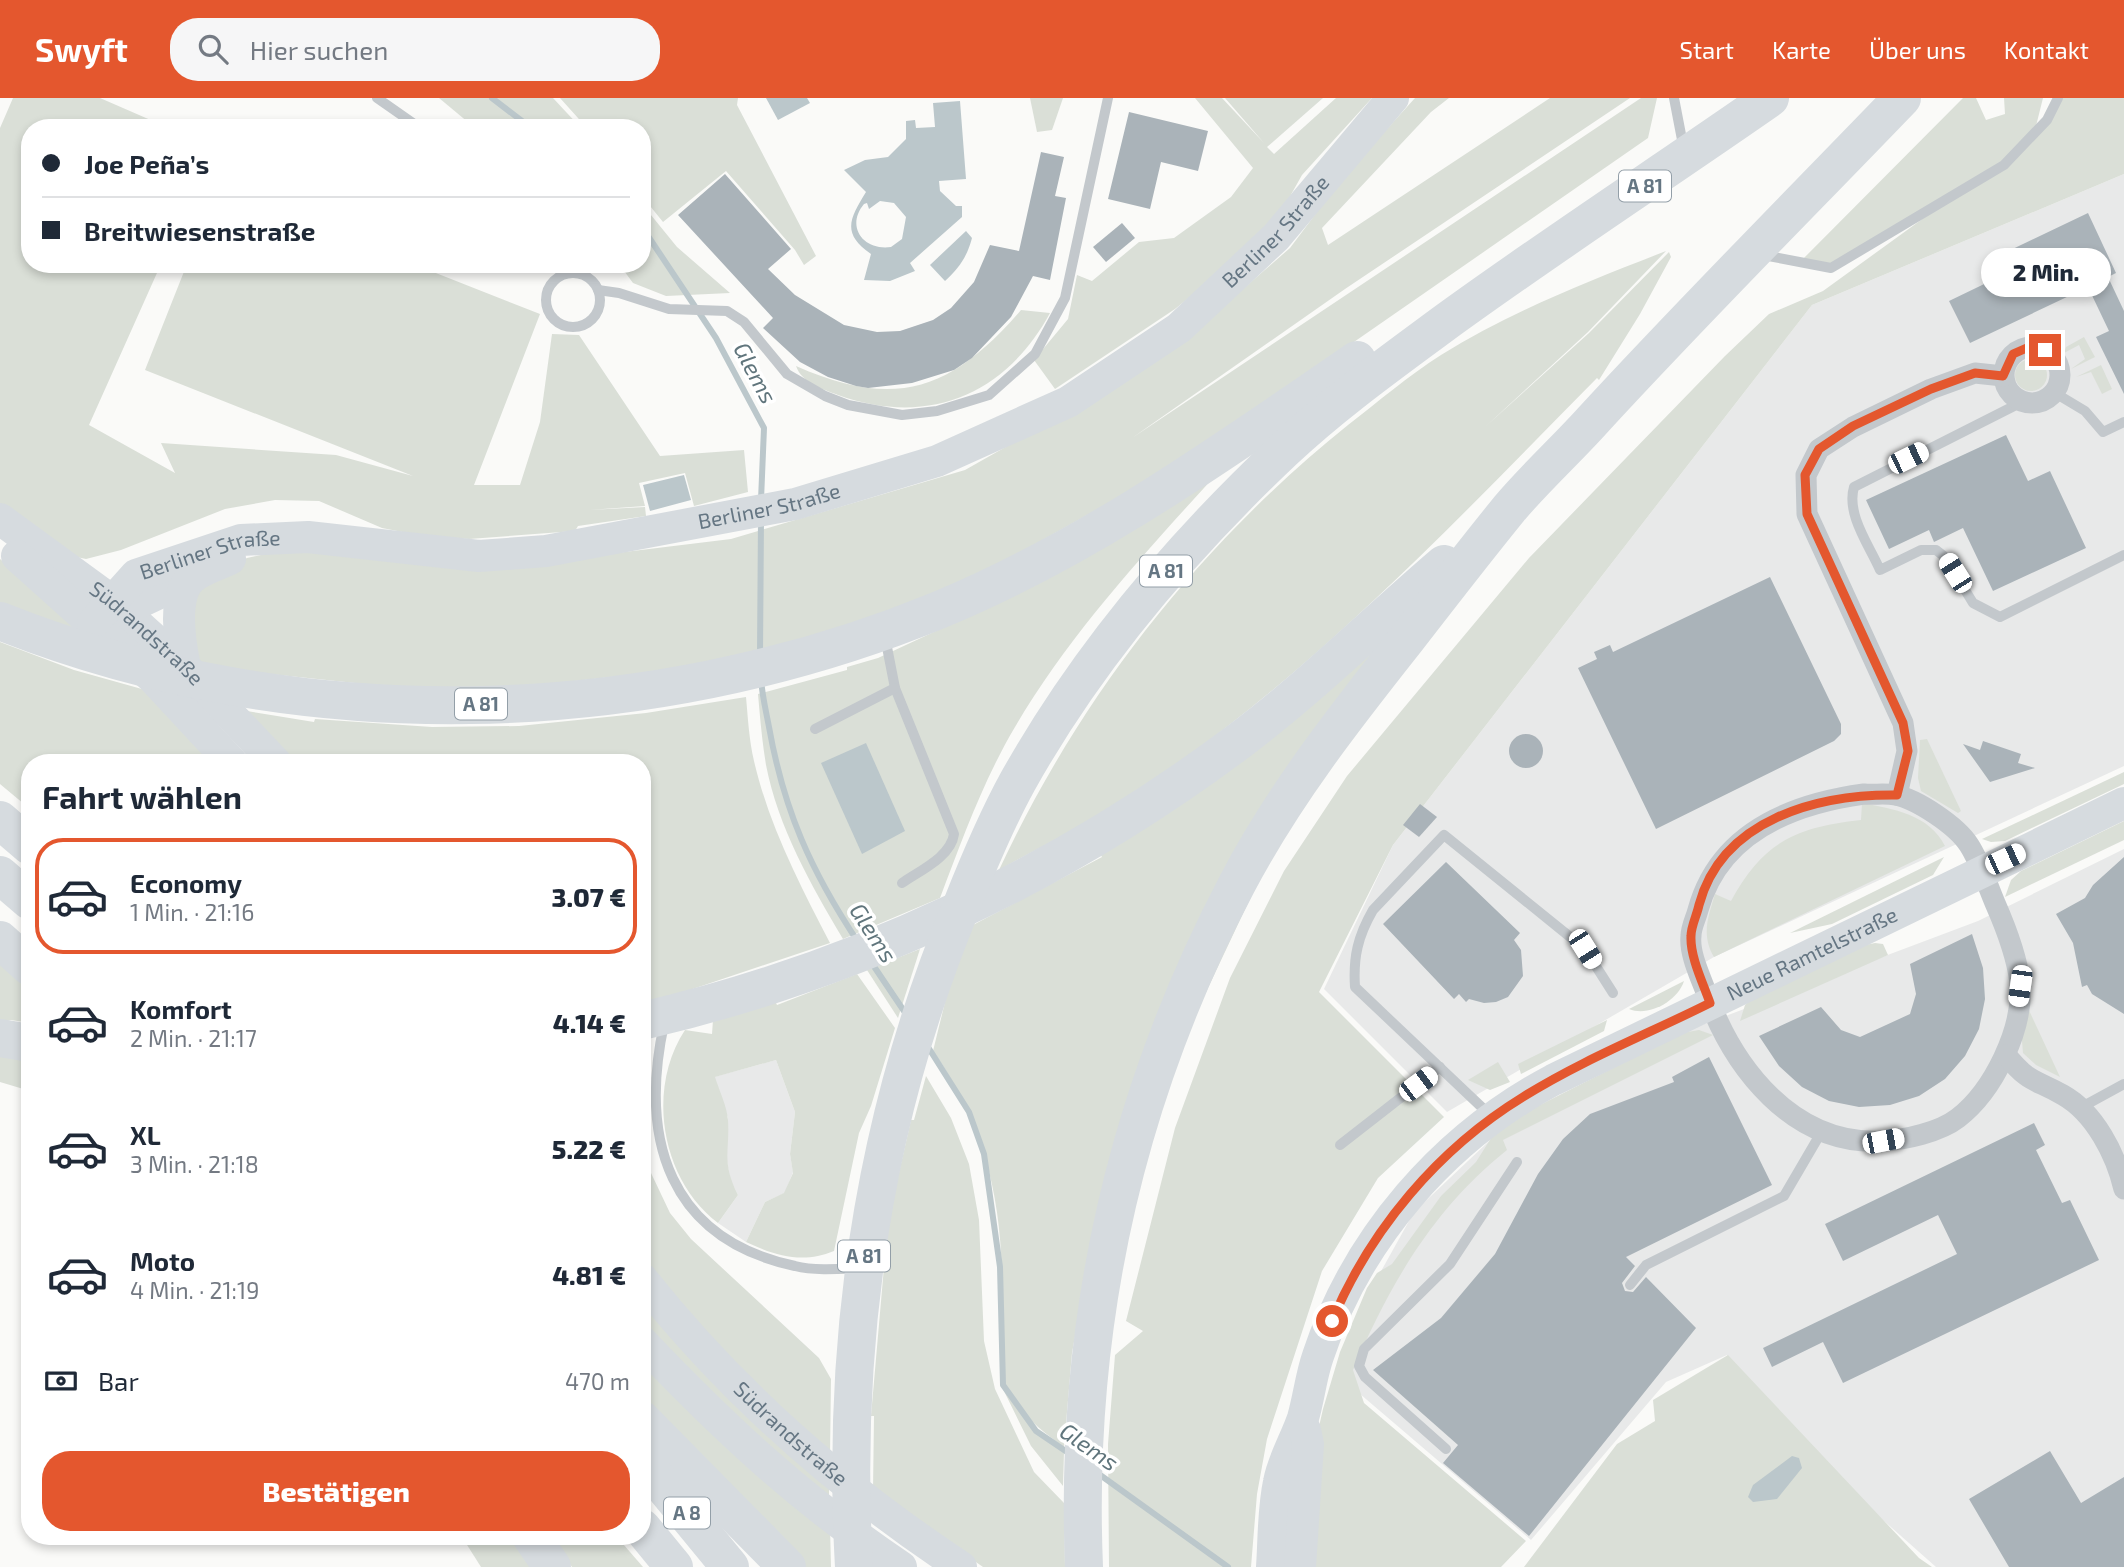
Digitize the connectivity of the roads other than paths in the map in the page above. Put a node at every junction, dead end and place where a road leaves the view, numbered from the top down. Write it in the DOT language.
graph roads {
  1 [pos="377,98"];
  2 [pos="1108,98"];
  3 [pos="1393,98"];
  4 [pos="1674,98"];
  5 [pos="1770,98"];
  6 [pos="1902,98"];
  7 [pos="2058,98"];
  8 [pos="407,119"];
  9 [pos="1686,156"];
  10 [pos="1752,253"];
  11 [pos="1518,270"];
  12 [pos="566,273"];
  13 [pos="580,273"];
  14 [pos="598,290"];
  15 [pos="2003,376"];
  16 [pos="2055,393"];
  17 [pos="2022,402"];
  18 [pos="2124,422"];
  19 [pos="1511,506"];
  20 [pos="0,519"];
  21 [pos="271,538"];
  22 [pos="0,541"];
  23 [pos="2124,555"];
  24 [pos="192,577"];
  25 [pos="0,621"];
  26 [pos="97,625"];
  27 [pos="883,631"];
  28 [pos="185,667"];
  29 [pos="895,688"];
  30 [pos="815,729"];
  31 [pos="224,754"];
  32 [pos="267,754"];
  33 [pos="1897,795"];
  34 [pos="2124,803"];
  35 [pos="0,820"];
  36 [pos="21,838"];
  37 [pos="1981,871"];
  38 [pos="0,875"];
  39 [pos="902,883"];
  40 [pos="21,893"];
  41 [pos="0,940"];
  42 [pos="21,959"];
  43 [pos="1613,993"];
  44 [pos="1710,1003"];
  45 [pos="654,1018"];
  46 [pos="2006,1055"];
  47 [pos="1440,1067"];
  48 [pos="2124,1084"];
  49 [pos="2080,1108"];
  50 [pos="1493,1118"];
  51 [pos="1822,1131"];
  52 [pos="1340,1145"];
  53 [pos="1517,1162"];
  54 [pos="2123,1178"];
  55 [pos="862,1268"];
  56 [pos="1630,1285"];
  57 [pos="651,1290"];
  58 [pos="651,1351"];
  59 [pos="651,1429"];
  60 [pos="1446,1449"];
  61 [pos="651,1471"];
  62 [pos="651,1539"];
  63 [pos="537,1545"];
  64 [pos="1084,1566"];
  65 [pos="1281,1566"];
  66 [pos="552,1567"];
  67 [pos="674,1567"];
  68 [pos="730,1567"];
  69 [pos="787,1567"];
  70 [pos="853,1567"];
  71 [pos="901,1567"];
  72 [pos="961,1567"];
  1 -- 8 [label="lane"];
  2 -- 14 [label="lane"];
  3 -- 21 [label="main road, Berliner Straße"];
  4 -- 9 [label="lane"];
  5 -- 9 [label="highway, A 81"];
  6 -- 10 [label="highway"];
  7 -- 10 [label="lane"];
  9 -- 11 [label="highway, A 81"];
  10 -- 19 [label="highway"];
  11 -- 27 [label="highway"];
  11 -- 55 [label="highway, A 81"];
  12 -- 14 [label="lane"];
  13 -- 14 [label="lane"];
  15 -- 16 [label="street"];
  15 -- 17 [label="street"];
  15 -- 33 [label="street"];
  16 -- 17 [label="street"];
  16 -- 18 [label="lane"];
  17 -- 23 [label="lane"];
  19 -- 45 [label="highway"];
  19 -- 64 [label="highway"];
  20 -- 26 [label="main road, Südrandstraße"];
  21 -- 24 [label="main road, Berliner Straße"];
  21 -- 26 [label="main road, Berliner Straße"];
  22 -- 26 [label="main road, Südrandstraße"];
  24 -- 26 [label="main road, Berliner Straße"];
  24 -- 28 [label="main road"];
  25 -- 26 [label="highway, A 81"];
  26 -- 27 [label="highway, A 81"];
  26 -- 28 [label="main road, Südrandstraße"];
  26 -- 31 [label="main road, Südrandstraße"];
  27 -- 29 [label="lane"];
  28 -- 32 [label="main road, Südrandstraße"];
  29 -- 30 [label="lane"];
  29 -- 39 [label="lane"];
  33 -- 37 [label="street"];
  33 -- 44 [label="street"];
  34 -- 37 [label="main road, Neue Ramtelstraße"];
  35 -- 36 [label="highway"];
  37 -- 44 [label="main road, Neue Ramtelstraße"];
  37 -- 46 [label="street"];
  38 -- 40 [label="highway"];
  41 -- 42 [label="highway"];
  43 -- 47 [label="lane"];
  44 -- 50 [label="main road, Neue Ramtelstraße"];
  44 -- 51 [label="street"];
  45 -- 55 [label="lane"];
  46 -- 49 [label="street"];
  46 -- 51 [label="street"];
  47 -- 50 [label="lane"];
  47 -- 52 [label="lane"];
  48 -- 49 [label="lane"];
  49 -- 54 [label="street"];
  50 -- 65 [label="main road, Neue Ramtelstraße"];
  51 -- 56 [label="lane"];
  53 -- 60 [label="lane"];
  55 -- 70 [label="highway, A 81"];
  57 -- 72 [label="main road, Südrandstraße"];
  58 -- 71 [label="main road, Südrandstraße"];
  59 -- 69 [label="highway"];
  61 -- 68 [label="highway, A 8"];
  62 -- 67 [label="highway, A 8"];
  63 -- 66 [label="highway"];
}
